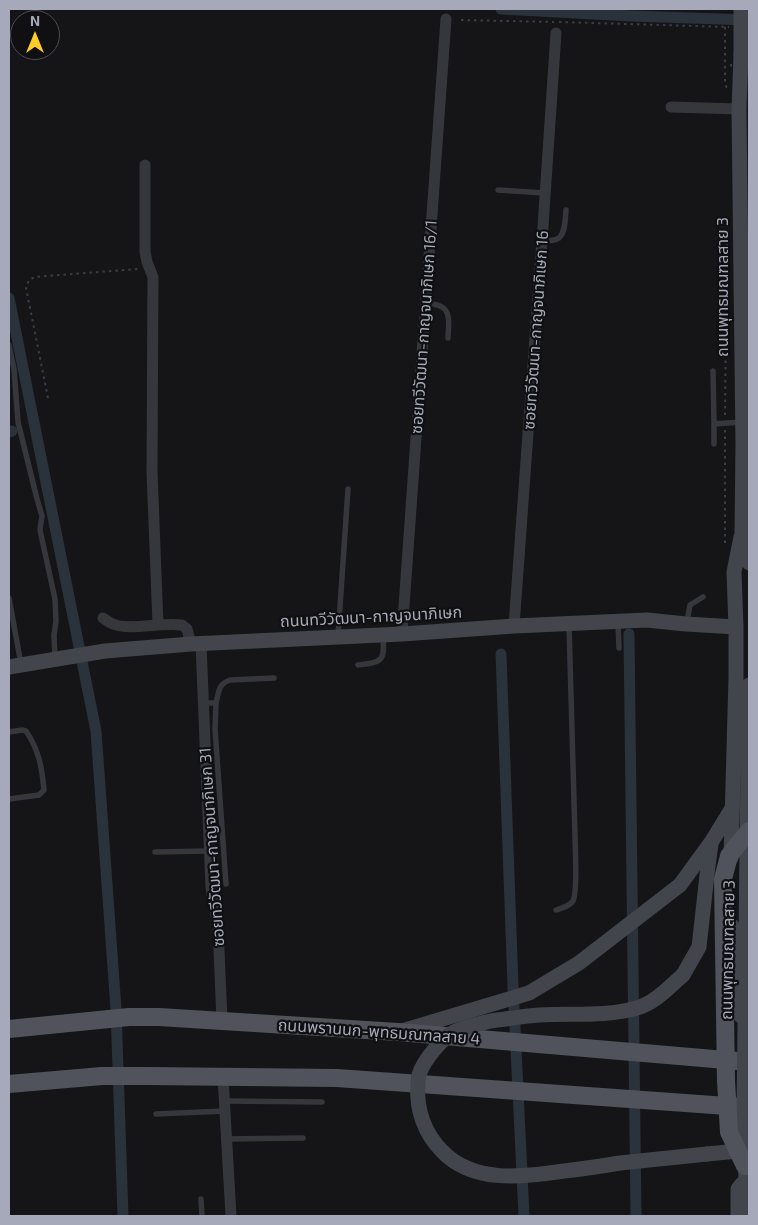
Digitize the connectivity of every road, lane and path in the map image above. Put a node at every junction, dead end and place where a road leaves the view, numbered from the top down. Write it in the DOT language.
graph roads {
  1 [pos="741,9"];
  2 [pos="446,19"];
  3 [pos="461,20"];
  4 [pos="725,27"];
  5 [pos="731,27"];
  6 [pos="556,33"];
  7 [pos="731,69"];
  8 [pos="732,76"];
  9 [pos="732,105"];
  10 [pos="671,107"];
  11 [pos="145,165"];
  12 [pos="498,190"];
  13 [pos="545,193"];
  14 [pos="566,210"];
  15 [pos="727,227"];
  16 [pos="542,241"];
  17 [pos="150,268"];
  18 [pos="426,304"];
  19 [pos="448,338"];
  20 [pos="9,345"];
  21 [pos="713,371"];
  22 [pos="48,398"];
  23 [pos="742,422"];
  24 [pos="714,424"];
  25 [pos="725,424"];
  26 [pos="714,444"];
  27 [pos="746,447"];
  28 [pos="348,489"];
  29 [pos="742,533"];
  30 [pos="725,549"];
  31 [pos="749,564"];
  32 [pos="703,597"];
  33 [pos="9,598"];
  34 [pos="103,618"];
  35 [pos="618,621"];
  36 [pos="569,623"];
  37 [pos="158,624"];
  38 [pos="686,624"];
  39 [pos="514,626"];
  40 [pos="736,627"];
  41 [pos="383,634"];
  42 [pos="402,634"];
  43 [pos="338,636"];
  44 [pos="196,644"];
  45 [pos="619,648"];
  46 [pos="62,657"];
  47 [pos="358,665"];
  48 [pos="15,666"];
  49 [pos="274,678"];
  50 [pos="749,685"];
  51 [pos="204,703"];
  52 [pos="216,703"];
  53 [pos="9,732"];
  54 [pos="9,799"];
  55 [pos="732,808"];
  56 [pos="749,832"];
  57 [pos="712,841"];
  58 [pos="209,851"];
  59 [pos="155,852"];
  60 [pos="226,884"];
  61 [pos="556,910"];
  62 [pos="749,1018"];
  63 [pos="222,1021"];
  64 [pos="9,1029"];
  65 [pos="398,1032"];
  66 [pos="749,1062"];
  67 [pos="223,1077"];
  68 [pos="9,1084"];
  69 [pos="322,1102"];
  70 [pos="224,1106"];
  71 [pos="749,1107"];
  72 [pos="156,1114"];
  73 [pos="303,1138"];
  74 [pos="226,1139"];
  75 [pos="748,1165"];
  76 [pos="201,1199"];
  77 [pos="202,1216"];
  78 [pos="231,1216"];
  79 [pos="738,1216"];
  80 [pos="747,1216"];
  1 -- 9 [label="main road, ถนนพุทธมณฑลสาย 3, bridge"];
  2 -- 18 [label="street, ซอยทวีวัฒนา-กาญจนาภิเษก 16/1"];
  3 -- 4 [label="path"];
  4 -- 5 [label="path"];
  4 -- 9 [label="path"];
  6 -- 13 [label="street, ซอยทวีวัฒนา-กาญจนาภิเษก 16"];
  7 -- 8 [label="path"];
  9 -- 10 [label="street"];
  9 -- 23 [label="main road, ถนนพุทธมณฑลสาย 3"];
  11 -- 17 [label="street"];
  12 -- 13 [label="lane"];
  13 -- 16 [label="street, ซอยทวีวัฒนา-กาญจนาภิเษก 16"];
  14 -- 16 [label="lane"];
  15 -- 25 [label="path"];
  16 -- 39 [label="street, ซอยทวีวัฒนา-กาญจนาภิเษก 16"];
  17 -- 22 [label="path"];
  17 -- 37 [label="street"];
  18 -- 19 [label="lane"];
  18 -- 42 [label="street, ซอยทวีวัฒนา-กาญจนาภิเษก 16/1"];
  20 -- 46 [label="lane"];
  21 -- 24 [label="lane"];
  23 -- 25 [label="lane"];
  23 -- 27 [label="main road, ถนนพุทธมณฑลสาย 3"];
  24 -- 25 [label="lane"];
  24 -- 26 [label="lane"];
  25 -- 30 [label="path"];
  27 -- 29 [label="main road, ถนนพุทธมณฑลสาย 3"];
  28 -- 43 [label="lane"];
  29 -- 31 [label="main road, ถนนพุทธมณฑลสาย 3"];
  29 -- 40 [label="main road"];
  32 -- 38 [label="lane"];
  33 -- 48 [label="lane"];
  34 -- 37 [label="street"];
  35 -- 36 [label="main road, ถนนทวีวัฒนา-กาญจนาภิเษก"];
  35 -- 38 [label="main road, ถนนทวีวัฒนา-กาญจนาภิเษก"];
  35 -- 45 [label="lane"];
  36 -- 39 [label="main road, ถนนทวีวัฒนา-กาญจนาภิเษก"];
  36 -- 61 [label="lane"];
  37 -- 44 [label="street"];
  38 -- 40 [label="main road, ถนนทวีวัฒนา-กาญจนาภิเษก"];
  39 -- 42 [label="main road, ถนนทวีวัฒนา-กาญจนาภิเษก"];
  40 -- 55 [label="main road"];
  41 -- 42 [label="main road, ถนนทวีวัฒนา-กาญจนาภิเษก"];
  41 -- 43 [label="main road, ถนนทวีวัฒนา-กาญจนาภิเษก"];
  41 -- 47 [label="lane"];
  43 -- 44 [label="main road, ถนนทวีวัฒนา-กาญจนาภิเษก"];
  44 -- 46 [label="main road, ถนนทวีวัฒนา-กาญจนาภิเษก"];
  44 -- 51 [label="street, ซอยทวีวัฒนา-กาญจนาภิเษก 31"];
  46 -- 48 [label="main road, ถนนทวีวัฒนา-กาญจนาภิเษก"];
  49 -- 52 [label="lane"];
  50 -- 75 [label="main road, ถนนพุทธมณฑลสาย 3, bridge"];
  51 -- 52 [label="lane"];
  51 -- 58 [label="street, ซอยทวีวัฒนา-กาญจนาภิเษก 31"];
  52 -- 60 [label="lane"];
  53 -- 54 [label="lane"];
  55 -- 57 [label="main road"];
  55 -- 62 [label="main road"];
  56 -- 75 [label="main road, bridge"];
  57 -- 65 [label="main road"];
  57 -- 75 [label="main road, bridge"];
  58 -- 59 [label="lane"];
  58 -- 63 [label="street, ซอยทวีวัฒนา-กาญจนาภิเษก 31"];
  63 -- 64 [label="main road, ถนนพรานนก-พุทธมณฑลสาย 4"];
  63 -- 65 [label="main road, ถนนพรานนก-พุทธมณฑลสาย 4"];
  65 -- 66 [label="main road, ถนนพรานนก-พุทธมณฑลสาย 4"];
  67 -- 68 [label="main road"];
  67 -- 70 [label="street"];
  67 -- 71 [label="main road"];
  69 -- 70 [label="lane"];
  70 -- 72 [label="lane"];
  70 -- 74 [label="street"];
  73 -- 74 [label="lane"];
  74 -- 78 [label="street"];
  75 -- 79 [label="main road"];
  75 -- 80 [label="main road, ถนนพุทธมณฑลสาย 3, bridge"];
  76 -- 77 [label="lane"];
}
